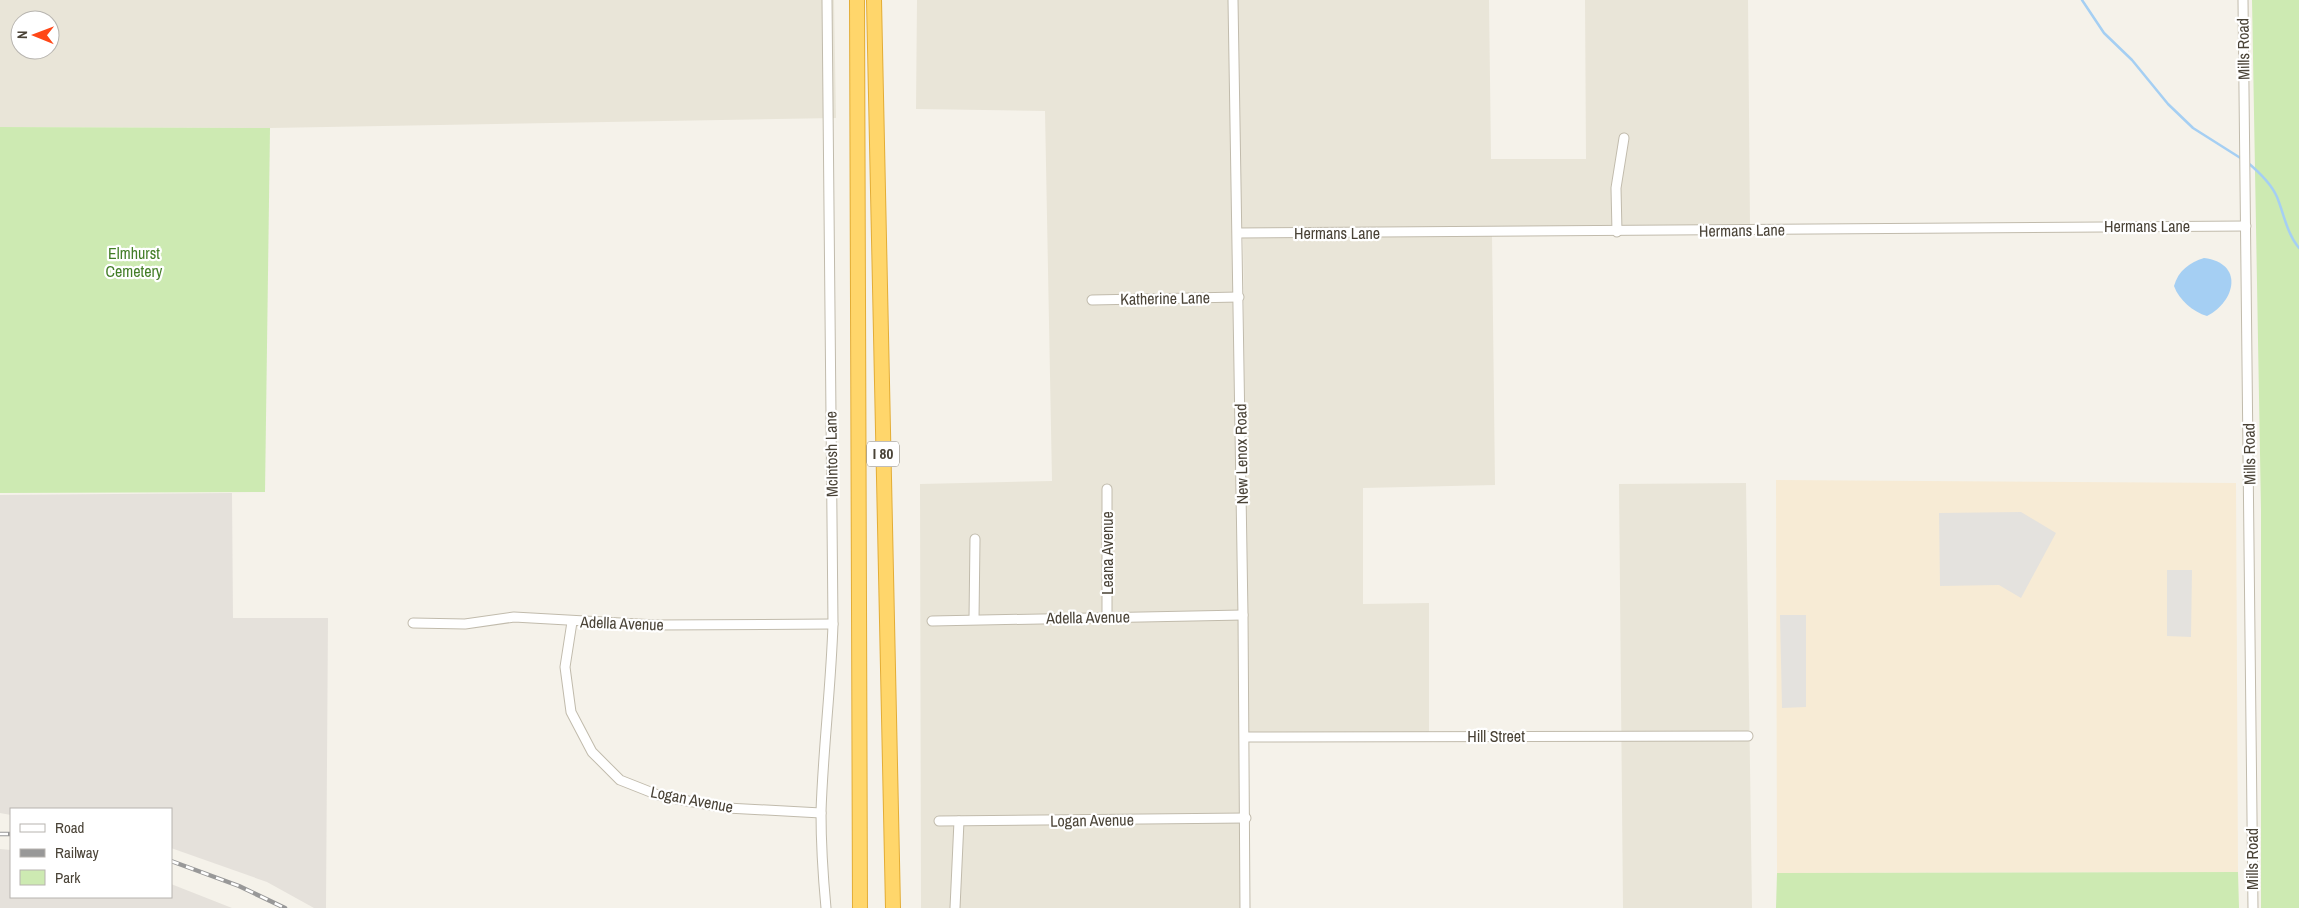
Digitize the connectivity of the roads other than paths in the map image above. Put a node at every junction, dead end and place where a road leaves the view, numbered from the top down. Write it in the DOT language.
graph roads {
  1 [pos="827,0"];
  2 [pos="857,0"];
  3 [pos="874,0"];
  4 [pos="1233,0"];
  5 [pos="2243,0"];
  6 [pos="1624,138"];
  7 [pos="2246,226"];
  8 [pos="1617,232"];
  9 [pos="1238,233"];
  10 [pos="1239,297"];
  11 [pos="1092,300"];
  12 [pos="1107,489"];
  13 [pos="976,539"];
  14 [pos="1243,615"];
  15 [pos="1107,616"];
  16 [pos="974,619"];
  17 [pos="932,621"];
  18 [pos="572,622"];
  19 [pos="413,623"];
  20 [pos="833,624"];
  21 [pos="1748,736"];
  22 [pos="1245,737"];
  23 [pos="821,813"];
  24 [pos="1246,818"];
  25 [pos="939,821"];
  26 [pos="959,821"];
  27 [pos="826,908"];
  28 [pos="860,908"];
  29 [pos="893,908"];
  30 [pos="955,908"];
  31 [pos="1245,908"];
  32 [pos="2253,908"];
  1 -- 20 [label="street, McIntosh Lane"];
  2 -- 28 [label="highway, I 80"];
  3 -- 29 [label="highway, I 80"];
  4 -- 9 [label="street, New Lenox Road"];
  5 -- 7 [label="street, Mills Road"];
  6 -- 8 [label="street"];
  7 -- 8 [label="street, Hermans Lane"];
  7 -- 32 [label="street, Mills Road"];
  8 -- 9 [label="street, Hermans Lane"];
  9 -- 10 [label="street, New Lenox Road"];
  10 -- 11 [label="street, Katherine Lane"];
  10 -- 14 [label="street, New Lenox Road"];
  12 -- 15 [label="street, Leana Avenue"];
  13 -- 16 [label="street"];
  14 -- 15 [label="street, Adella Avenue"];
  14 -- 22 [label="street, New Lenox Road"];
  15 -- 16 [label="street, Adella Avenue"];
  16 -- 17 [label="street, Adella Avenue"];
  18 -- 19 [label="street, Adella Avenue"];
  18 -- 20 [label="street, Adella Avenue"];
  18 -- 23 [label="street, Logan Avenue"];
  20 -- 23 [label="street, McIntosh Lane"];
  21 -- 22 [label="street, Hill Street"];
  22 -- 24 [label="street, New Lenox Road"];
  23 -- 27 [label="street, McIntosh Lane"];
  24 -- 26 [label="street, Logan Avenue"];
  24 -- 31 [label="street, New Lenox Road"];
  25 -- 26 [label="street, Logan Avenue"];
  26 -- 30 [label="street"];
}
